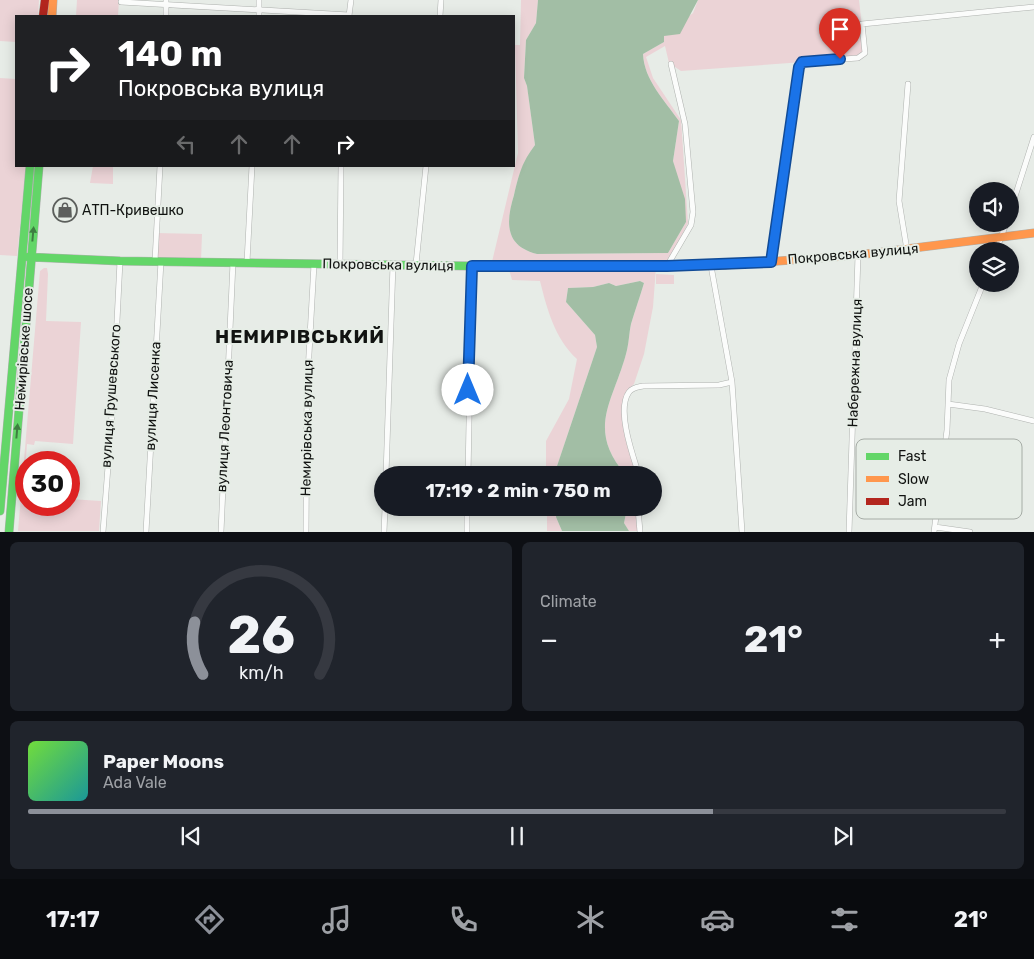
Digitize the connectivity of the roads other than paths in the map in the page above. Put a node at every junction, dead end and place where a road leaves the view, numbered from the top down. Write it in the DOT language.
graph roads {
  1 [pos="45,0"];
  2 [pos="53,0"];
  3 [pos="259,0"];
  4 [pos="351,0"];
  5 [pos="441,0"];
  6 [pos="120,2"];
  7 [pos="166,2"];
  8 [pos="1034,7"];
  9 [pos="259,13"];
  10 [pos="44,15"];
  11 [pos="52,15"];
  12 [pos="166,15"];
  13 [pos="319,15"];
  14 [pos="349,15"];
  15 [pos="440,15"];
  16 [pos="671,64"];
  17 [pos="908,84"];
  18 [pos="1034,137"];
  19 [pos="30,167"];
  20 [pos="39,167"];
  21 [pos="160,167"];
  22 [pos="252,167"];
  23 [pos="341,167"];
  24 [pos="426,167"];
  25 [pos="1019,184"];
  26 [pos="1004,232"];
  27 [pos="1034,233"];
  28 [pos="1002,237"];
  29 [pos="1000,242"];
  30 [pos="907,250"];
  31 [pos="858,255"];
  32 [pos="21,257"];
  33 [pos="31,257"];
  34 [pos="120,261"];
  35 [pos="158,261"];
  36 [pos="233,262"];
  37 [pos="247,262"];
  38 [pos="771,262"];
  39 [pos="314,264"];
  40 [pos="340,264"];
  41 [pos="393,264"];
  42 [pos="416,264"];
  43 [pos="472,266"];
  44 [pos="667,266"];
  45 [pos="711,266"];
  46 [pos="980,292"];
  47 [pos="732,382"];
  48 [pos="948,404"];
  49 [pos="1034,421"];
  50 [pos="946,439"];
  51 [pos="386,466"];
  52 [pos="468,466"];
  53 [pos="636,466"];
  54 [pos="2,475"];
  55 [pos="0,511"];
  56 [pos="385,516"];
  57 [pos="467,516"];
  58 [pos="639,516"];
  59 [pos="934,529"];
  60 [pos="9,532"];
  61 [pos="103,532"];
  62 [pos="146,532"];
  63 [pos="221,532"];
  64 [pos="306,532"];
  65 [pos="384,532"];
  66 [pos="467,532"];
  67 [pos="640,532"];
  68 [pos="742,532"];
  69 [pos="849,532"];
  70 [pos="970,532"];
  1 -- 10 [label="street"];
  2 -- 11 [label="street"];
  3 -- 9 [label="street"];
  4 -- 14 [label="street"];
  5 -- 15 [label="street"];
  6 -- 7 [label="street"];
  7 -- 9 [label="street"];
  7 -- 12 [label="street"];
  8 -- 38 [label="street"];
  9 -- 13 [label="street"];
  16 -- 44 [label="street"];
  17 -- 30 [label="street"];
  18 -- 25 [label="street"];
  19 -- 32 [label="street, Немирівське шосе"];
  33 -- 20 [label="street, Немирівське шосе, one-way"];
  21 -- 35 [label="street"];
  22 -- 37 [label="street"];
  23 -- 40 [label="street"];
  24 -- 42 [label="street"];
  26 -- 28 [label="street"];
  27 -- 28 [label="street, Покровська вулиця"];
  28 -- 29 [label="street"];
  28 -- 30 [label="street, Покровська вулиця"];
  30 -- 31 [label="street, Покровська вулиця"];
  31 -- 38 [label="street, Покровська вулиця"];
  31 -- 69 [label="street, Набережна вулиця"];
  32 -- 33 [label="street, Покровська вулиця"];
  32 -- 54 [label="street, Немирівське шосе"];
  33 -- 34 [label="street, Покровська вулиця"];
  60 -- 33 [label="street, Немирівське шосе, one-way"];
  34 -- 35 [label="street, Покровська вулиця"];
  34 -- 61 [label="street, вулиця Грушевського"];
  35 -- 36 [label="street, Покровська вулиця"];
  35 -- 62 [label="street, вулиця Лисенка"];
  36 -- 37 [label="street, Покровська вулиця"];
  36 -- 63 [label="street, вулиця Леонтовича"];
  37 -- 39 [label="street, Покровська вулиця"];
  38 -- 45 [label="street, Покровська вулиця"];
  39 -- 40 [label="street, Покровська вулиця"];
  39 -- 64 [label="street, Немирівська вулиця"];
  40 -- 41 [label="street, Покровська вулиця"];
  41 -- 42 [label="street, Покровська вулиця"];
  41 -- 51 [label="street"];
  42 -- 43 [label="street, Покровська вулиця"];
  43 -- 44 [label="street, Покровська вулиця"];
  43 -- 52 [label="street"];
  44 -- 45 [label="street, Покровська вулиця"];
  45 -- 47 [label="street"];
  46 -- 48 [label="street"];
  47 -- 53 [label="street"];
  47 -- 68 [label="street"];
  48 -- 49 [label="street"];
  48 -- 50 [label="street"];
  54 -- 55 [label="street, Немирівське шосе"];
  56 -- 65 [label="street"];
  57 -- 66 [label="street"];
  58 -- 67 [label="street"];
  59 -- 70 [label="street"];
}
